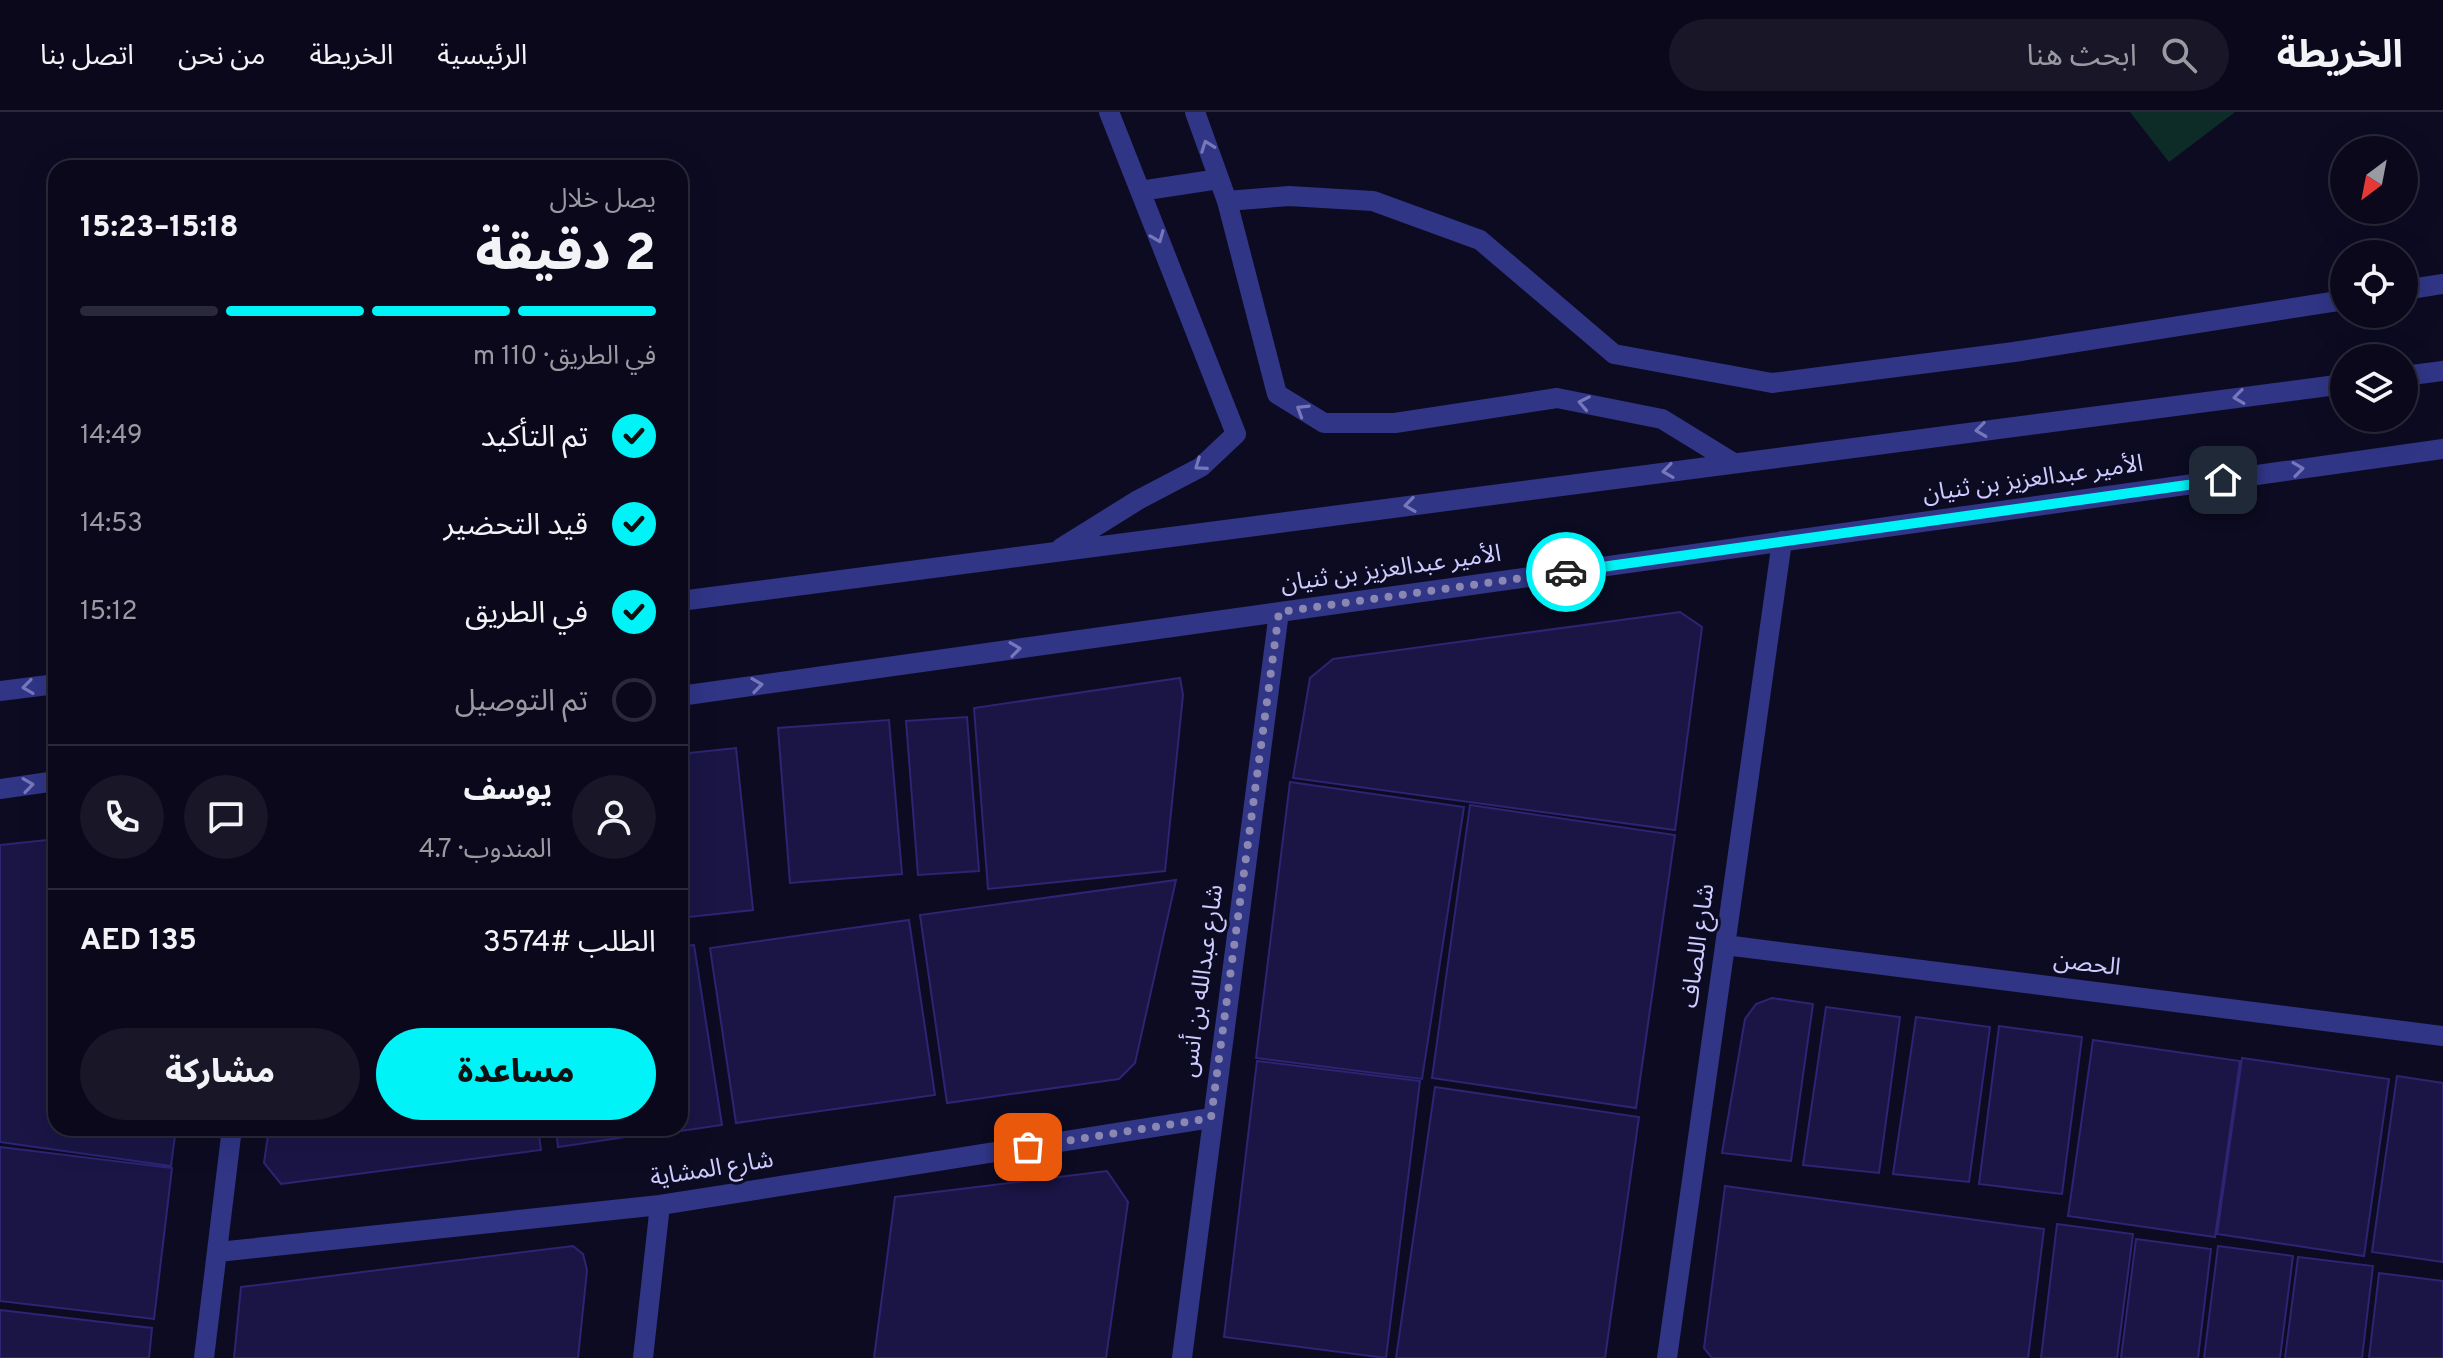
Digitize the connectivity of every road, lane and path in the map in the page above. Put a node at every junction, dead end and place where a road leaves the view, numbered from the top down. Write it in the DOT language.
graph roads {
  1 [pos="1109,112"];
  2 [pos="1195,112"];
  3 [pos="1219,179"];
  4 [pos="1140,191"];
  5 [pos="1227,201"];
  6 [pos="2443,284"];
  7 [pos="2418,288"];
  8 [pos="2330,302"];
  9 [pos="2443,371"];
  10 [pos="2418,374"];
  11 [pos="2330,386"];
  12 [pos="2443,449"];
  13 [pos="1732,462"];
  14 [pos="1782,541"];
  15 [pos="1056,552"];
  16 [pos="688,600"];
  17 [pos="1279,612"];
  18 [pos="48,685"];
  19 [pos="0,691"];
  20 [pos="688,695"];
  21 [pos="48,782"];
  22 [pos="0,789"];
  23 [pos="1725,945"];
  24 [pos="2443,1036"];
  25 [pos="1211,1118"];
  26 [pos="231,1136"];
  27 [pos="660,1205"];
  28 [pos="218,1252"];
  29 [pos="204,1358"];
  30 [pos="643,1358"];
  31 [pos="1182,1358"];
  32 [pos="1667,1358"];
  1 -- 4 [label="street"];
  3 -- 2 [label="street, one-way"];
  3 -- 4 [label="street"];
  3 -- 5 [label="street"];
  4 -- 15 [label="street, one-way"];
  5 -- 8 [label="street"];
  13 -- 5 [label="street, one-way"];
  6 -- 7 [label="street"];
  9 -- 10 [label="street"];
  11 -- 13 [label="street, one-way"];
  14 -- 12 [label="street, الأمير عبدالعزيز بن ثنيان, one-way"];
  13 -- 15 [label="street, one-way"];
  14 -- 17 [label="street, الأمير عبدالعزيز بن ثنيان"];
  14 -- 23 [label="street, شارع اللصاف"];
  15 -- 16 [label="street"];
  20 -- 17 [label="street, الأمير عبدالعزيز بن ثنيان, one-way"];
  17 -- 25 [label="street, شارع عبدالله بن أنس"];
  18 -- 19 [label="street, one-way"];
  22 -- 21 [label="street, one-way"];
  23 -- 24 [label="street, الحصن"];
  23 -- 32 [label="street, شارع اللصاف"];
  25 -- 27 [label="street, شارع المشاية"];
  25 -- 31 [label="street, شارع عبدالله بن أنس"];
  26 -- 28 [label="street"];
  27 -- 28 [label="street, شارع المشاية"];
  27 -- 30 [label="street"];
  28 -- 29 [label="street"];
}
